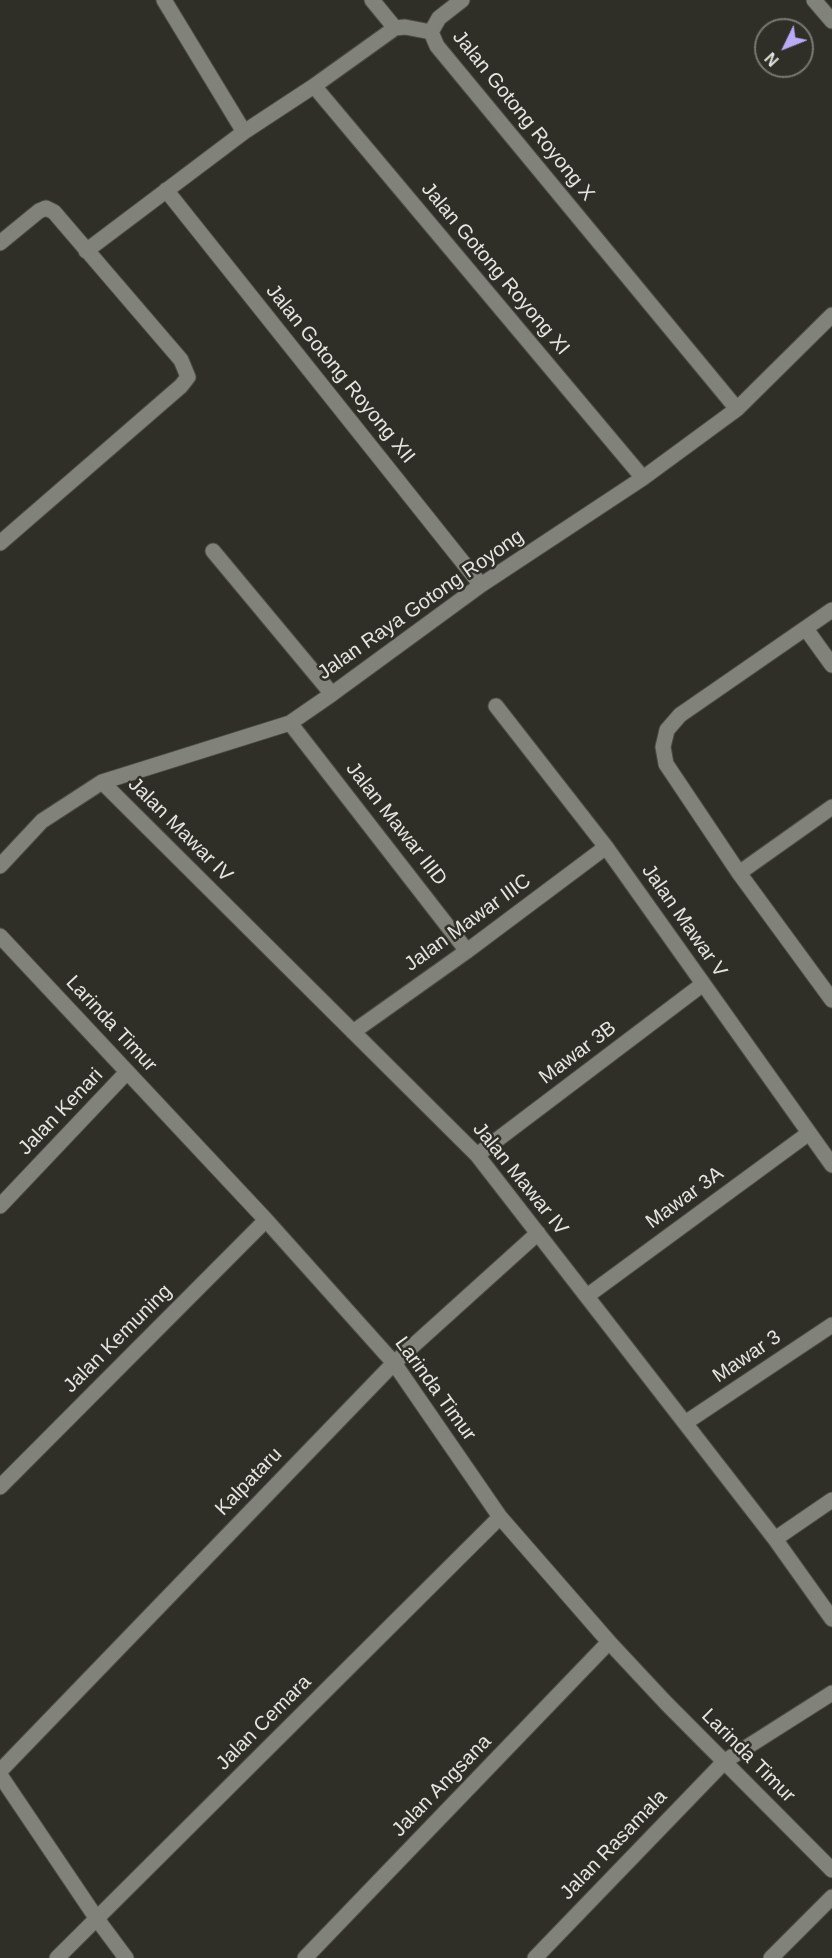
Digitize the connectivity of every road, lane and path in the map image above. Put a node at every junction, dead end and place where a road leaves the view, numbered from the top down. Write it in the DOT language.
graph roads {
  1 [pos="164,0"];
  2 [pos="372,0"];
  3 [pos="462,0"];
  4 [pos="814,0"];
  5 [pos="832,21"];
  6 [pos="395,28"];
  7 [pos="431,32"];
  8 [pos="314,86"];
  9 [pos="244,132"];
  10 [pos="166,190"];
  11 [pos="0,243"];
  12 [pos="86,251"];
  13 [pos="832,315"];
  14 [pos="737,409"];
  15 [pos="644,478"];
  16 [pos="0,543"];
  17 [pos="213,551"];
  18 [pos="482,585"];
  19 [pos="832,610"];
  20 [pos="806,629"];
  21 [pos="832,665"];
  22 [pos="332,694"];
  23 [pos="496,706"];
  24 [pos="290,723"];
  25 [pos="102,782"];
  26 [pos="832,807"];
  27 [pos="606,847"];
  28 [pos="0,866"];
  29 [pos="739,873"];
  30 [pos="0,936"];
  31 [pos="467,951"];
  32 [pos="704,984"];
  33 [pos="830,994"];
  34 [pos="354,1032"];
  35 [pos="128,1072"];
  36 [pos="809,1133"];
  37 [pos="477,1155"];
  38 [pos="832,1166"];
  39 [pos="0,1206"];
  40 [pos="266,1220"];
  41 [pos="538,1233"];
  42 [pos="587,1296"];
  43 [pos="832,1325"];
  44 [pos="394,1363"];
  45 [pos="685,1424"];
  46 [pos="0,1487"];
  47 [pos="832,1500"];
  48 [pos="500,1517"];
  49 [pos="775,1539"];
  50 [pos="832,1619"];
  51 [pos="609,1642"];
  52 [pos="832,1693"];
  53 [pos="724,1761"];
  54 [pos="0,1773"];
  55 [pos="832,1870"];
  56 [pos="832,1897"];
  57 [pos="97,1919"];
  58 [pos="57,1958"];
  59 [pos="126,1958"];
  60 [pos="305,1958"];
  61 [pos="535,1958"];
  62 [pos="771,1958"];
  1 -- 9 [label="street"];
  2 -- 6 [label="street"];
  3 -- 7 [label="street"];
  4 -- 5 [label="street"];
  6 -- 7 [label="street, Jalan Gotong Royong X"];
  6 -- 8 [label="street"];
  7 -- 14 [label="street, Jalan Gotong Royong X"];
  8 -- 9 [label="street"];
  8 -- 15 [label="street, Jalan Gotong Royong XI"];
  9 -- 10 [label="street"];
  10 -- 12 [label="street"];
  10 -- 18 [label="street, Jalan Gotong Royong XII"];
  11 -- 12 [label="street"];
  12 -- 16 [label="street"];
  13 -- 14 [label="street, Jalan Raya Gotong Royong"];
  14 -- 15 [label="street, Jalan Raya Gotong Royong"];
  15 -- 18 [label="street, Jalan Raya Gotong Royong"];
  17 -- 22 [label="street"];
  18 -- 22 [label="street, Jalan Raya Gotong Royong"];
  19 -- 20 [label="street"];
  20 -- 21 [label="street"];
  20 -- 29 [label="street"];
  22 -- 24 [label="street, Jalan Raya Gotong Royong"];
  23 -- 27 [label="street, Jalan Mawar V"];
  24 -- 25 [label="street, Jalan Raya Gotong Royong"];
  24 -- 31 [label="street, Jalan Mawar IIID"];
  25 -- 28 [label="street, Jalan Raya Gotong Royong"];
  25 -- 34 [label="street, Jalan Mawar IV"];
  26 -- 29 [label="street"];
  27 -- 31 [label="street, Jalan Mawar IIIC"];
  27 -- 32 [label="street, Jalan Mawar V"];
  29 -- 33 [label="street"];
  30 -- 35 [label="street, Larinda Timur"];
  31 -- 34 [label="street, Jalan Mawar IIIC"];
  32 -- 36 [label="street, Jalan Mawar V"];
  32 -- 37 [label="street, Mawar 3B"];
  34 -- 37 [label="street, Jalan Mawar IV"];
  35 -- 39 [label="street, Jalan Kenari"];
  35 -- 40 [label="street, Larinda Timur"];
  36 -- 38 [label="street, Jalan Mawar V"];
  36 -- 42 [label="street, Mawar 3A"];
  37 -- 41 [label="street, Jalan Mawar IV"];
  40 -- 44 [label="street, Larinda Timur"];
  40 -- 46 [label="street, Jalan Kemuning"];
  41 -- 42 [label="street, Jalan Mawar IV"];
  41 -- 44 [label="street, Kalpataru"];
  42 -- 45 [label="street, Jalan Mawar IV"];
  43 -- 45 [label="street, Mawar 3"];
  44 -- 48 [label="street, Larinda Timur"];
  44 -- 54 [label="street, Kalpataru"];
  45 -- 49 [label="street, Jalan Mawar IV"];
  47 -- 49 [label="street"];
  48 -- 51 [label="street, Larinda Timur"];
  48 -- 57 [label="street, Jalan Cemara"];
  49 -- 50 [label="street, Jalan Mawar IV"];
  51 -- 53 [label="street, Larinda Timur"];
  51 -- 60 [label="street, Jalan Angsana"];
  52 -- 53 [label="street, Jalan Rasamala"];
  53 -- 55 [label="street, Larinda Timur"];
  53 -- 61 [label="street, Jalan Rasamala"];
  54 -- 57 [label="street"];
  56 -- 62 [label="street"];
  57 -- 58 [label="street, Jalan Cemara"];
  57 -- 59 [label="street"];
}
